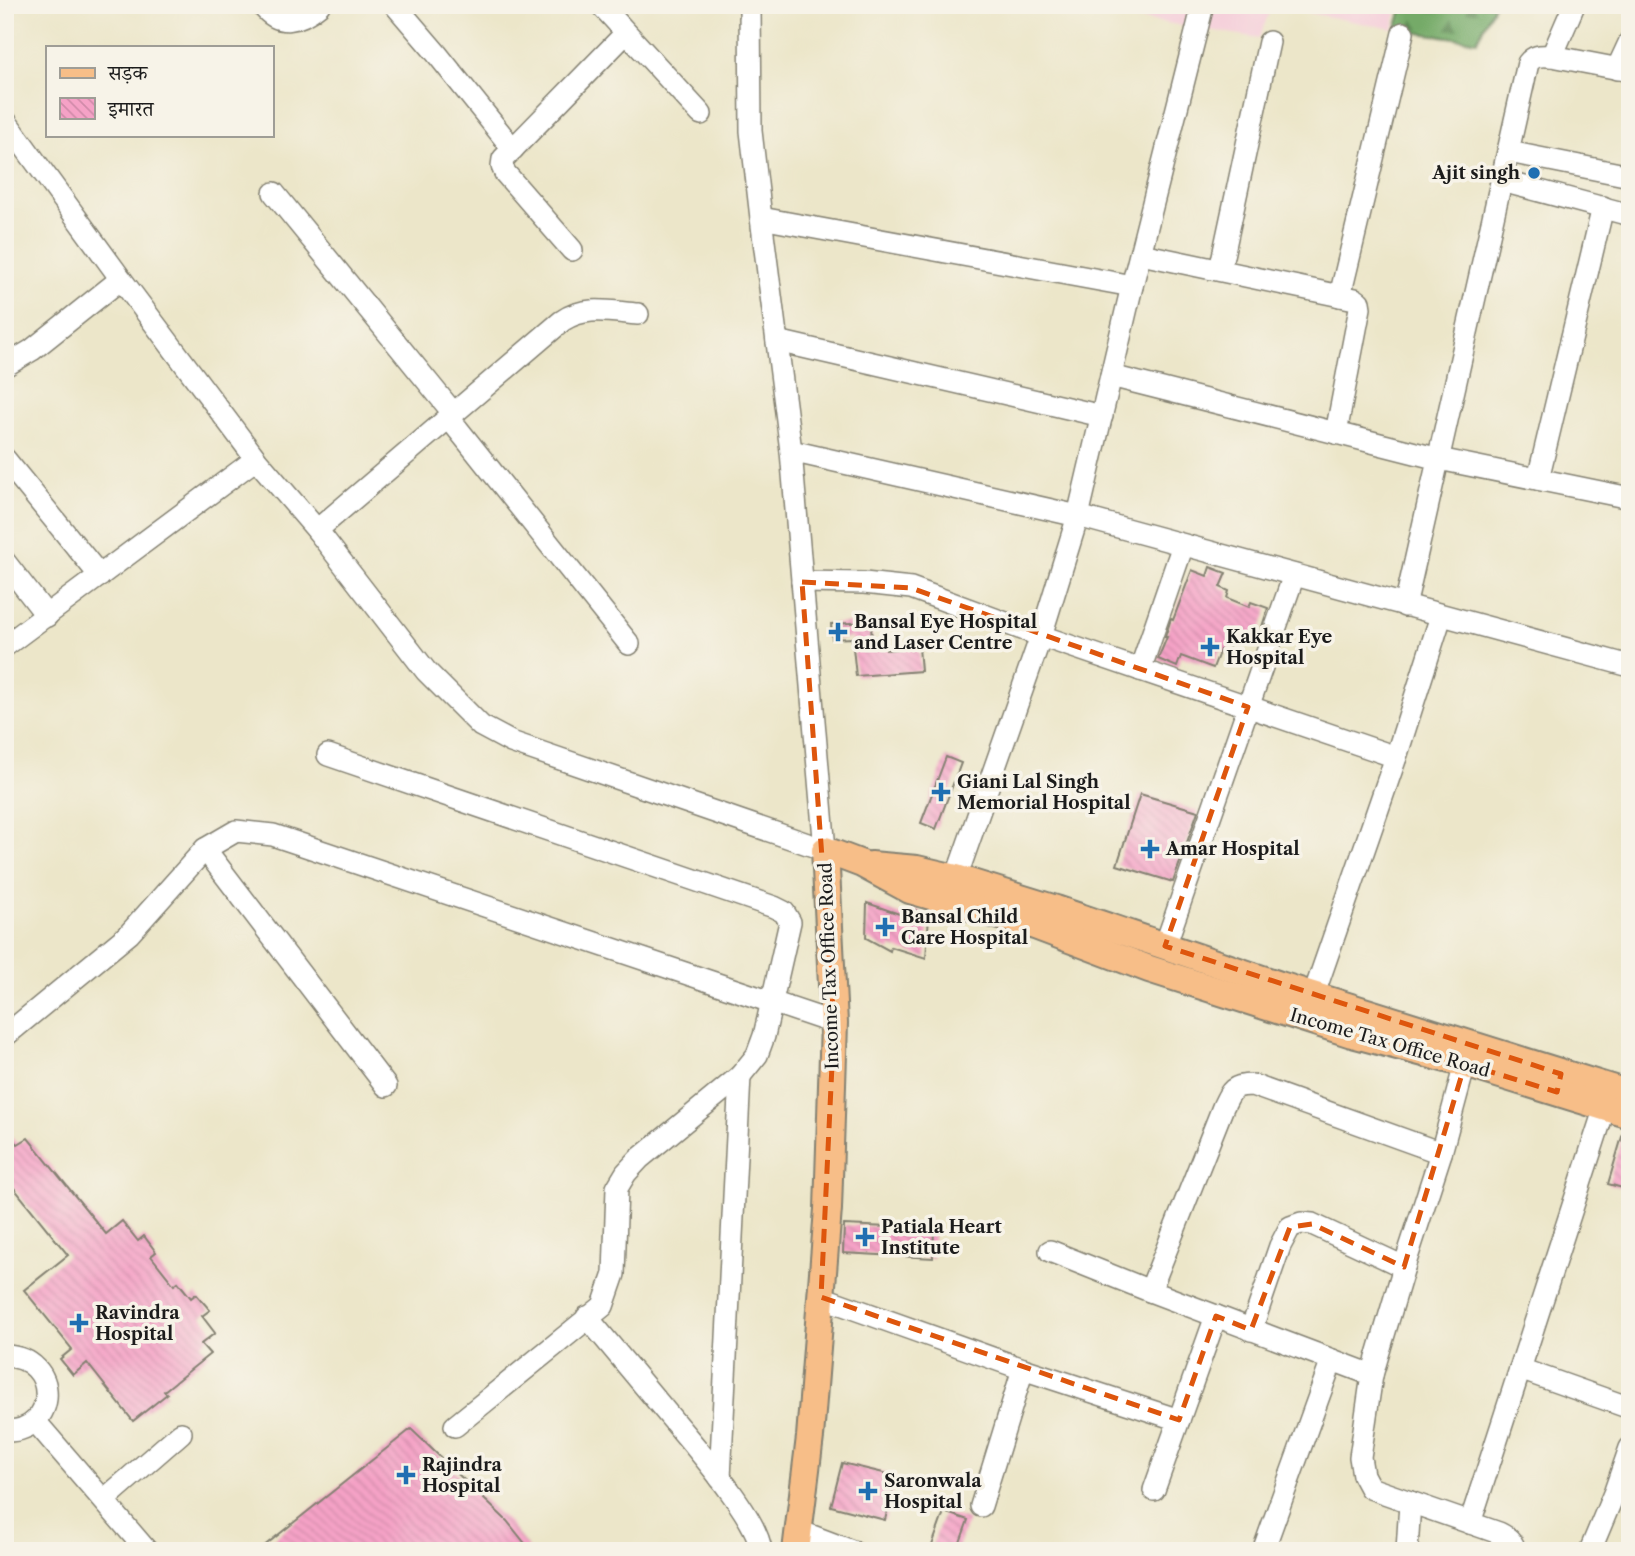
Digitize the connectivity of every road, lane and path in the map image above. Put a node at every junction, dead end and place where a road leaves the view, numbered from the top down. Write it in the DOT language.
graph roads {
  1 [pos="262,5"];
  2 [pos="318,5"];
  3 [pos="395,5"];
  4 [pos="601,5"];
  5 [pos="750,5"];
  6 [pos="1203,5"];
  7 [pos="1574,5"];
  8 [pos="626,33"];
  9 [pos="1403,33"];
  10 [pos="1630,41"];
  11 [pos="1269,42"];
  12 [pos="1552,56"];
  13 [pos="1623,70"];
  14 [pos="701,114"];
  15 [pos="5,120"];
  16 [pos="513,149"];
  17 [pos="1508,152"];
  18 [pos="1630,176"];
  19 [pos="1502,181"];
  20 [pos="274,193"];
  21 [pos="1603,207"];
  22 [pos="1630,215"];
  23 [pos="761,218"];
  24 [pos="572,250"];
  25 [pos="1141,254"];
  26 [pos="1220,270"];
  27 [pos="121,279"];
  28 [pos="1132,286"];
  29 [pos="1340,296"];
  30 [pos="638,314"];
  31 [pos="777,341"];
  32 [pos="5,366"];
  33 [pos="1111,376"];
  34 [pos="452,416"];
  35 [pos="1102,416"];
  36 [pos="1336,433"];
  37 [pos="790,451"];
  38 [pos="256,458"];
  39 [pos="5,459"];
  40 [pos="1438,459"];
  41 [pos="1538,479"];
  42 [pos="1630,498"];
  43 [pos="1077,516"];
  44 [pos="317,530"];
  45 [pos="1183,545"];
  46 [pos="5,562"];
  47 [pos="1294,575"];
  48 [pos="100,576"];
  49 [pos="802,582"];
  50 [pos="1405,606"];
  51 [pos="47,615"];
  52 [pos="1441,615"];
  53 [pos="1041,636"];
  54 [pos="629,644"];
  55 [pos="5,646"];
  56 [pos="1630,666"];
  57 [pos="1140,670"];
  58 [pos="1248,707"];
  59 [pos="328,755"];
  60 [pos="1396,757"];
  61 [pos="205,849"];
  62 [pos="825,850"];
  63 [pos="862,864"];
  64 [pos="956,878"];
  65 [pos="1165,946"];
  66 [pos="1314,994"];
  67 [pos="771,1003"];
  68 [pos="834,1023"];
  69 [pos="5,1036"];
  70 [pos="1465,1064"];
  71 [pos="740,1076"];
  72 [pos="1559,1083"];
  73 [pos="386,1086"];
  74 [pos="1630,1094"];
  75 [pos="1617,1111"];
  76 [pos="1441,1153"];
  77 [pos="1050,1251"];
  78 [pos="1404,1267"];
  79 [pos="1150,1291"];
  80 [pos="821,1297"];
  81 [pos="1216,1316"];
  82 [pos="587,1317"];
  83 [pos="1251,1330"];
  84 [pos="5,1356"];
  85 [pos="1332,1360"];
  86 [pos="1023,1369"];
  87 [pos="1520,1369"];
  88 [pos="1372,1375"];
  89 [pos="1630,1408"];
  90 [pos="1179,1420"];
  91 [pos="35,1421"];
  92 [pos="455,1426"];
  93 [pos="5,1431"];
  94 [pos="181,1433"];
  95 [pos="1630,1447"];
  96 [pos="720,1478"];
  97 [pos="1154,1490"];
  98 [pos="1622,1497"];
  99 [pos="104,1500"];
  100 [pos="1410,1502"];
  101 [pos="981,1506"];
  102 [pos="1470,1523"];
  103 [pos="798,1541"];
  104 [pos="147,1551"];
  105 [pos="761,1551"];
  106 [pos="852,1551"];
  107 [pos="1263,1551"];
  108 [pos="1407,1551"];
  109 [pos="1515,1551"];
  110 [pos="1590,1551"];
  1 -- 2 [label="street"];
  3 -- 16 [label="street"];
  4 -- 8 [label="street"];
  5 -- 23 [label="street"];
  6 -- 25 [label="street"];
  7 -- 12 [label="street"];
  8 -- 14 [label="street"];
  8 -- 16 [label="street"];
  9 -- 29 [label="street"];
  10 -- 13 [label="street"];
  11 -- 26 [label="street"];
  12 -- 13 [label="street"];
  12 -- 17 [label="street"];
  15 -- 27 [label="street"];
  16 -- 24 [label="street"];
  17 -- 18 [label="street"];
  17 -- 19 [label="street"];
  19 -- 21 [label="street"];
  19 -- 40 [label="street"];
  20 -- 34 [label="street"];
  21 -- 22 [label="street"];
  21 -- 41 [label="street"];
  23 -- 28 [label="street"];
  23 -- 31 [label="street"];
  25 -- 26 [label="street"];
  25 -- 28 [label="street"];
  26 -- 29 [label="street"];
  27 -- 32 [label="street"];
  27 -- 38 [label="street"];
  28 -- 33 [label="street"];
  29 -- 36 [label="street"];
  30 -- 34 [label="street"];
  31 -- 35 [label="street"];
  31 -- 37 [label="street"];
  33 -- 35 [label="street"];
  33 -- 36 [label="street"];
  34 -- 44 [label="street"];
  34 -- 54 [label="street"];
  35 -- 43 [label="street"];
  36 -- 40 [label="street"];
  37 -- 43 [label="street"];
  37 -- 49 [label="street"];
  38 -- 44 [label="street"];
  38 -- 48 [label="street"];
  39 -- 48 [label="street"];
  40 -- 41 [label="street"];
  40 -- 50 [label="street"];
  41 -- 42 [label="street"];
  43 -- 45 [label="street"];
  43 -- 53 [label="street"];
  44 -- 62 [label="street"];
  45 -- 47 [label="street"];
  45 -- 57 [label="street"];
  46 -- 51 [label="street"];
  47 -- 50 [label="street"];
  47 -- 58 [label="street"];
  48 -- 51 [label="street"];
  49 -- 53 [label="street"];
  49 -- 62 [label="street"];
  50 -- 52 [label="street"];
  51 -- 55 [label="street"];
  52 -- 56 [label="street"];
  52 -- 60 [label="street"];
  53 -- 57 [label="street"];
  53 -- 64 [label="street"];
  57 -- 58 [label="street"];
  58 -- 60 [label="street"];
  58 -- 65 [label="street"];
  59 -- 67 [label="street"];
  60 -- 66 [label="street"];
  61 -- 67 [label="street"];
  61 -- 69 [label="street"];
  61 -- 73 [label="street"];
  62 -- 63 [label="main road, Income Tax Office Road"];
  62 -- 68 [label="main road, Income Tax Office Road"];
  63 -- 64 [label="main road"];
  63 -- 70 [label="main road, Income Tax Office Road"];
  64 -- 65 [label="main road"];
  65 -- 66 [label="main road"];
  66 -- 72 [label="main road"];
  67 -- 68 [label="street"];
  67 -- 71 [label="street"];
  68 -- 80 [label="main road, Income Tax Office Road"];
  70 -- 72 [label="main road, Income Tax Office Road"];
  70 -- 76 [label="street"];
  71 -- 82 [label="street"];
  71 -- 96 [label="street"];
  72 -- 74 [label="main road"];
  72 -- 75 [label="main road, Income Tax Office Road"];
  75 -- 87 [label="street"];
  76 -- 78 [label="street"];
  76 -- 79 [label="street"];
  77 -- 79 [label="street"];
  78 -- 83 [label="street"];
  78 -- 88 [label="street"];
  79 -- 81 [label="street"];
  80 -- 86 [label="street"];
  80 -- 103 [label="main road, Income Tax Office Road"];
  81 -- 83 [label="street"];
  81 -- 90 [label="street"];
  82 -- 92 [label="street"];
  82 -- 96 [label="street"];
  83 -- 85 [label="street"];
  84 -- 91 [label="street"];
  85 -- 88 [label="street"];
  85 -- 107 [label="street"];
  86 -- 90 [label="street"];
  86 -- 101 [label="street"];
  87 -- 89 [label="street"];
  87 -- 102 [label="street"];
  88 -- 100 [label="street"];
  90 -- 97 [label="street"];
  91 -- 93 [label="street"];
  91 -- 99 [label="street"];
  94 -- 99 [label="street"];
  95 -- 98 [label="street"];
  96 -- 105 [label="street"];
  98 -- 110 [label="street"];
  99 -- 104 [label="street"];
  100 -- 102 [label="street"];
  100 -- 108 [label="street"];
  102 -- 109 [label="street"];
  103 -- 106 [label="street"];
}
